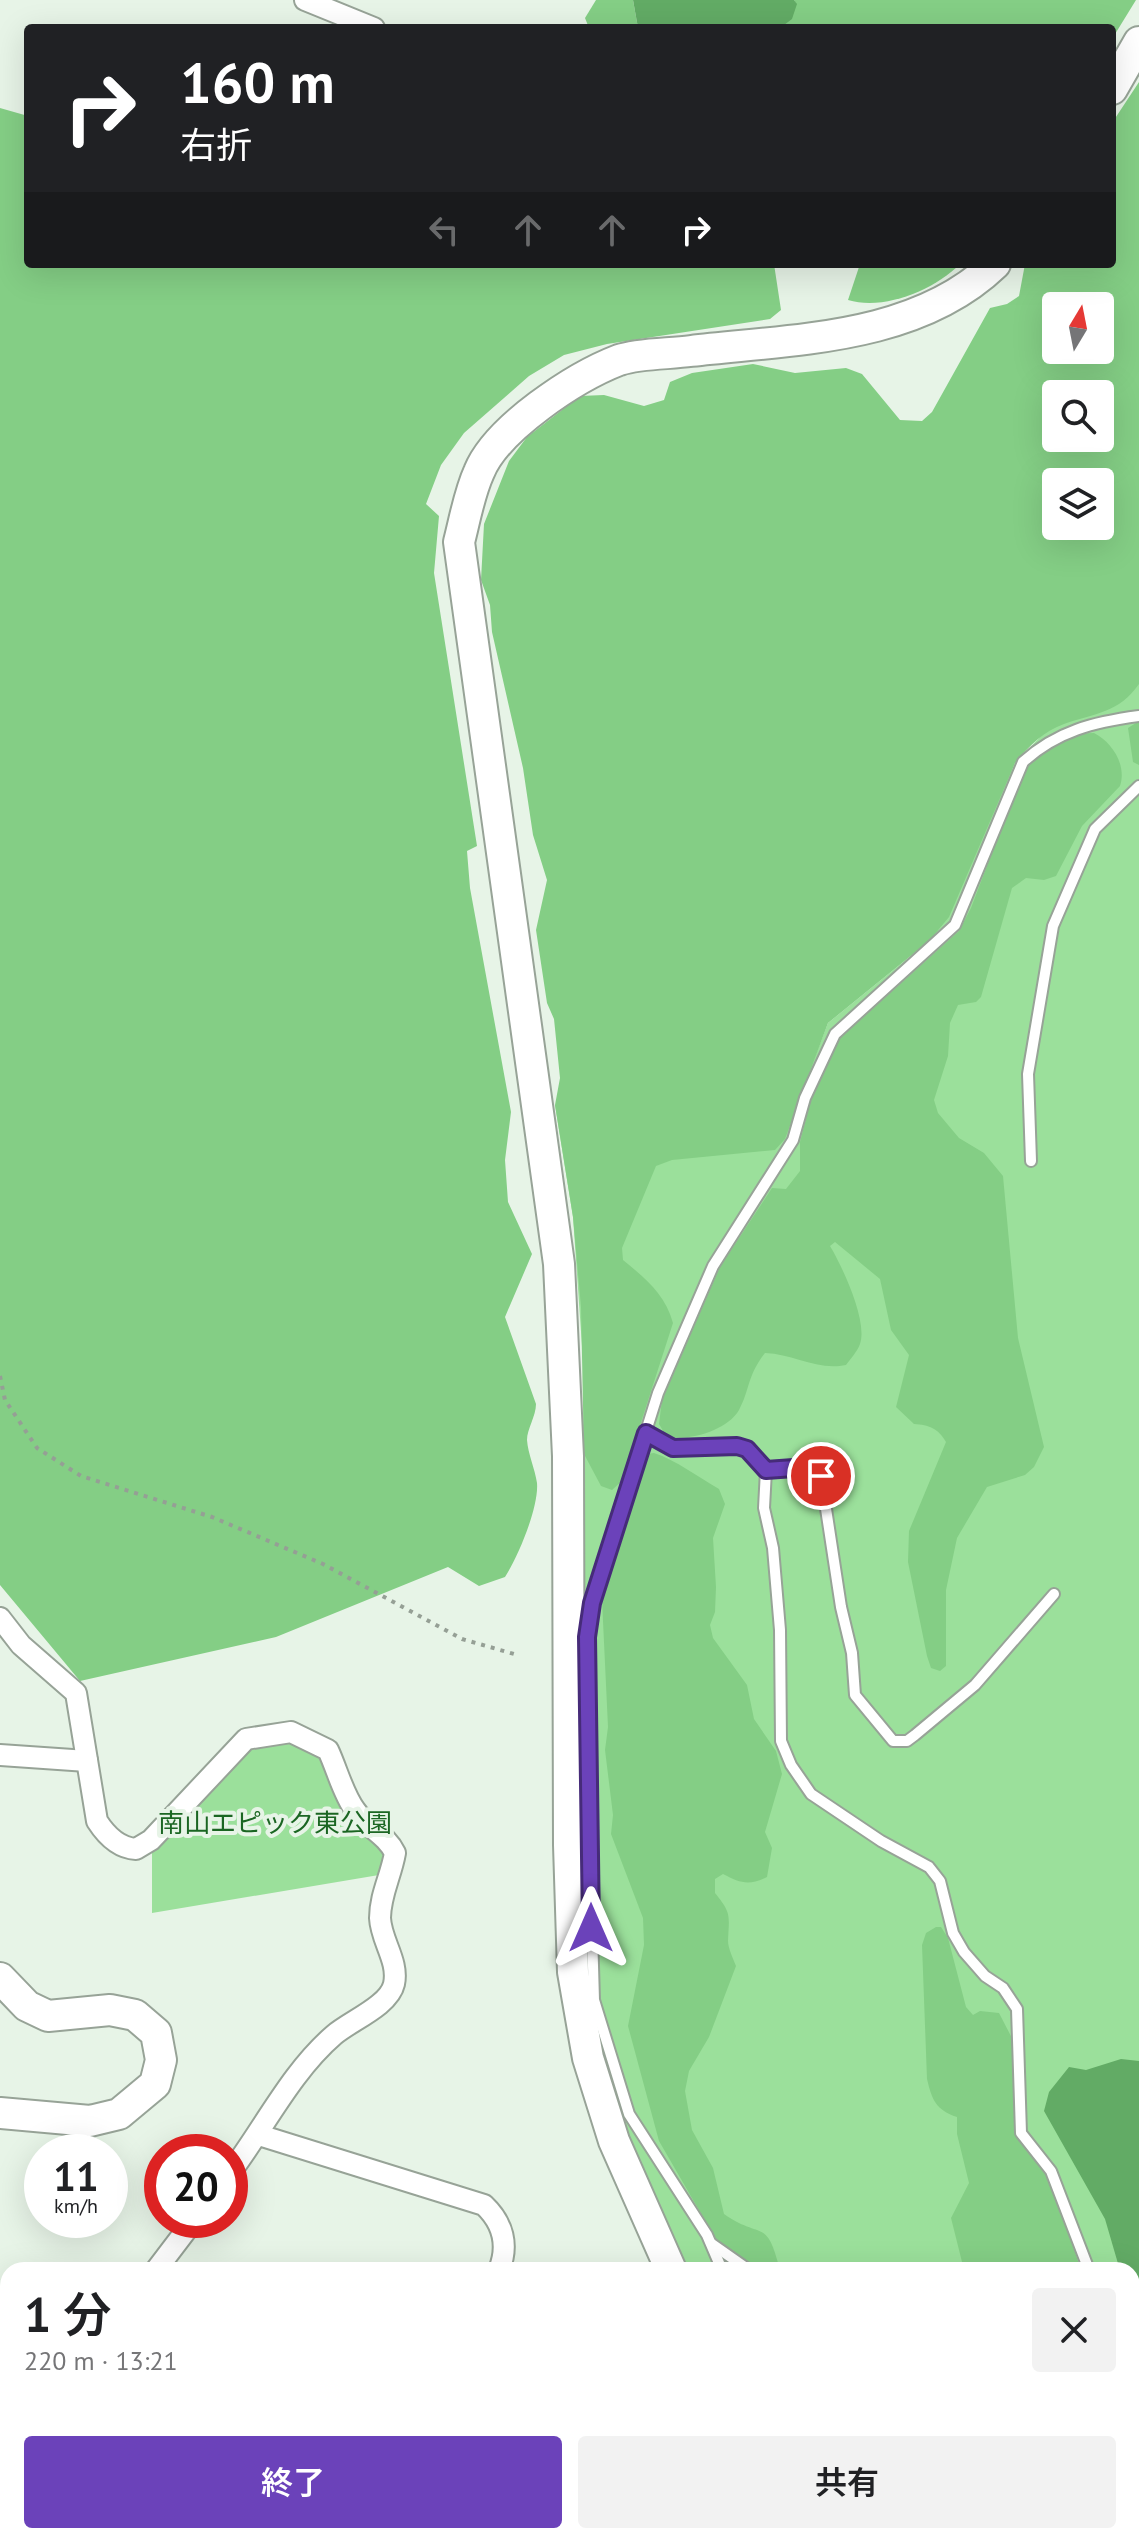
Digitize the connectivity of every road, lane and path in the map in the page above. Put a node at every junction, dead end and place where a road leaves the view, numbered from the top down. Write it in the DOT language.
graph roads {
  1 [pos="305,0"];
  2 [pos="364,24"];
  3 [pos="1139,42"];
  4 [pos="1116,82"];
  5 [pos="990,268"];
  6 [pos="1139,716"];
  7 [pos="1139,786"];
  8 [pos="1031,1161"];
  9 [pos="0,1376"];
  10 [pos="646,1433"];
  11 [pos="766,1470"];
  12 [pos="1054,1594"];
  13 [pos="0,1618"];
  14 [pos="514,1654"];
  15 [pos="0,1755"];
  16 [pos="87,1761"];
  17 [pos="0,1978"];
  18 [pos="0,2113"];
  19 [pos="259,2135"];
  20 [pos="248,2149"];
  21 [pos="180,2238"];
  22 [pos="712,2244"];
  23 [pos="162,2262"];
  24 [pos="501,2262"];
  25 [pos="667,2262"];
  26 [pos="719,2262"];
  27 [pos="738,2262"];
  28 [pos="1086,2262"];
  1 -- 2 [label="street"];
  3 -- 4 [label="street"];
  5 -- 25 [label="street"];
  6 -- 10 [label="lane"];
  7 -- 8 [label="lane"];
  9 -- 14 [label="path"];
  10 -- 11 [label="lane"];
  10 -- 22 [label="lane"];
  11 -- 12 [label="lane"];
  11 -- 28 [label="lane"];
  13 -- 16 [label="street"];
  15 -- 16 [label="street"];
  16 -- 19 [label="street"];
  17 -- 18 [label="street"];
  19 -- 20 [label="street"];
  19 -- 24 [label="street"];
  21 -- 23 [label="street"];
  22 -- 26 [label="lane"];
  22 -- 27 [label="lane"];
}
